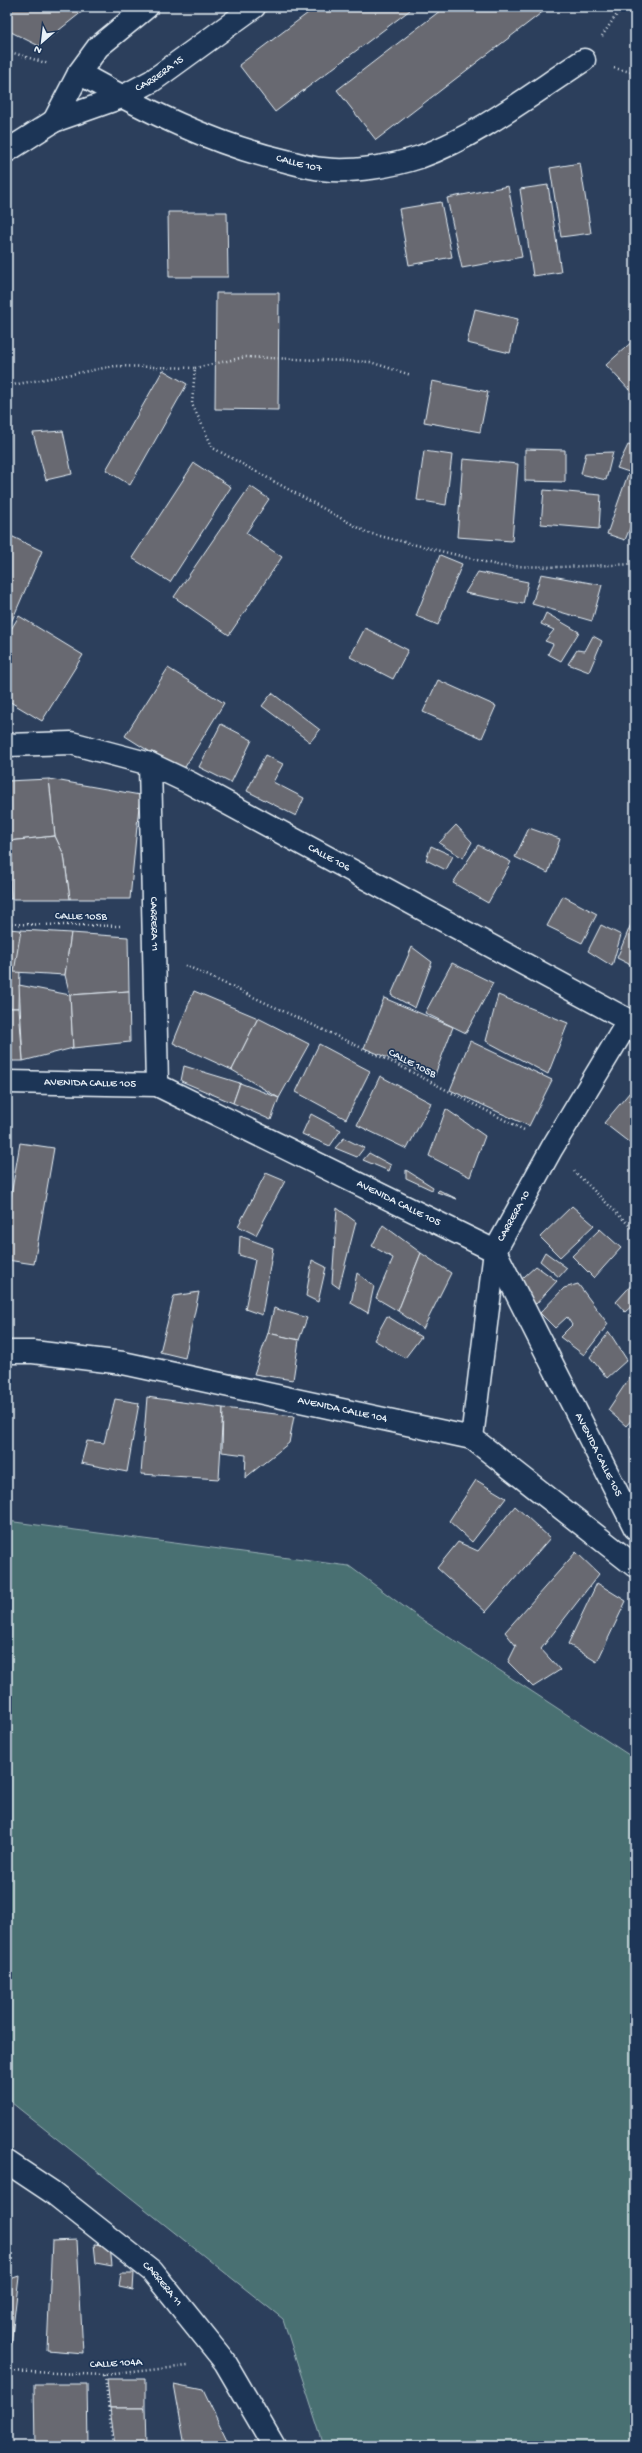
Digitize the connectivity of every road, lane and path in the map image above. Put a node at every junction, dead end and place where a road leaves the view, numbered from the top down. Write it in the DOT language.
graph roads {
  1 [pos="147,7"];
  2 [pos="254,7"];
  3 [pos="7,52"];
  4 [pos="584,60"];
  5 [pos="78,73"];
  6 [pos="122,97"];
  7 [pos="54,121"];
  8 [pos="7,151"];
  9 [pos="195,368"];
  10 [pos="411,375"];
  11 [pos="7,386"];
  12 [pos="635,564"];
  13 [pos="7,745"];
  14 [pos="150,764"];
  15 [pos="7,924"];
  16 [pos="154,927"];
  17 [pos="155,951"];
  18 [pos="632,1022"];
  19 [pos="7,1082"];
  20 [pos="157,1085"];
  21 [pos="552,1148"];
  22 [pos="635,1231"];
  23 [pos="495,1251"];
  24 [pos="7,1352"];
  25 [pos="472,1438"];
  26 [pos="635,1528"];
  27 [pos="635,1566"];
  28 [pos="7,2162"];
  29 [pos="225,2362"];
  30 [pos="7,2371"];
  31 [pos="104,2375"];
  32 [pos="113,2446"];
  33 [pos="274,2446"];
  1 -- 5 [label="street"];
  2 -- 6 [label="street, CARRERA 15"];
  3 -- 5 [label="path"];
  4 -- 6 [label="street, CALLE 107"];
  5 -- 6 [label="street, CALLE 107"];
  5 -- 7 [label="street"];
  6 -- 7 [label="street, CARRERA 15"];
  7 -- 8 [label="street, CARRERA 15"];
  9 -- 10 [label="path"];
  9 -- 11 [label="path"];
  9 -- 12 [label="path"];
  13 -- 14 [label="street, CALLE 106"];
  14 -- 16 [label="street, CARRERA 11"];
  14 -- 18 [label="street, CALLE 106"];
  15 -- 16 [label="path, CALLE 105B"];
  16 -- 17 [label="street, CARRERA 11"];
  17 -- 20 [label="street, CARRERA 11"];
  17 -- 21 [label="path, CALLE 105B"];
  18 -- 21 [label="street, CARRERA 10"];
  19 -- 20 [label="street, AVENIDA CALLE 105"];
  20 -- 23 [label="street, AVENIDA CALLE 105"];
  21 -- 22 [label="path, CALLE 105B"];
  21 -- 23 [label="street, CARRERA 10"];
  23 -- 25 [label="street, CARRERA 10"];
  23 -- 26 [label="street, AVENIDA CALLE 105"];
  24 -- 25 [label="street, AVENIDA CALLE 104"];
  25 -- 27 [label="street, AVENIDA CALLE 104"];
  28 -- 29 [label="street, CARRERA 11"];
  29 -- 31 [label="path, CALLE 104A"];
  29 -- 33 [label="street, CARRERA 11"];
  30 -- 31 [label="path, CALLE 104A"];
  31 -- 32 [label="path"];
}
